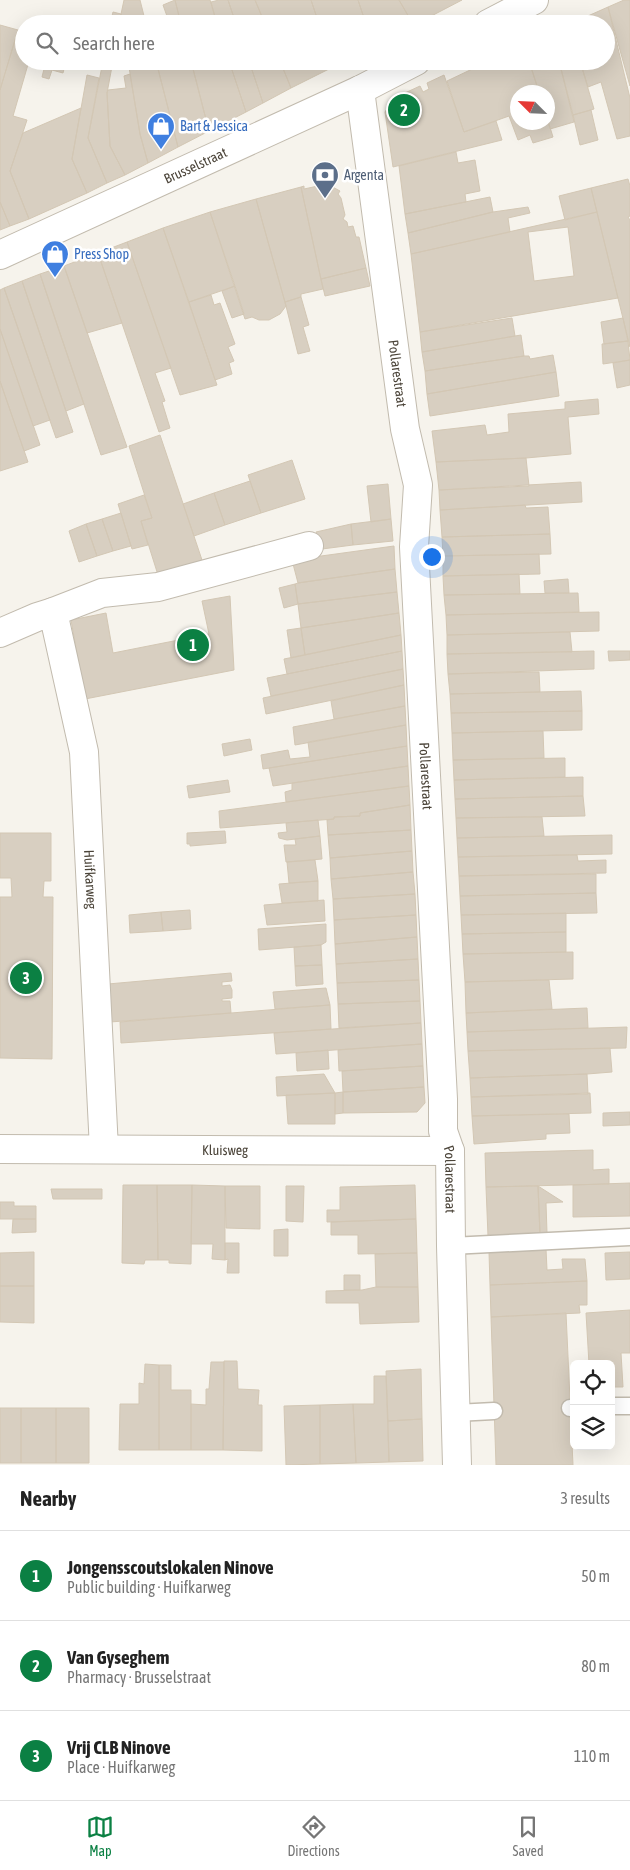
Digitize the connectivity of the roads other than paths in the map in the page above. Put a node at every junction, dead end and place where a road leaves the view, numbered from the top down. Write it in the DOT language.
graph roads {
  1 [pos="534,0"];
  2 [pos="505,15"];
  3 [pos="399,70"];
  4 [pos="360,90"];
  5 [pos="0,254"];
  6 [pos="309,546"];
  7 [pos="53,612"];
  8 [pos="0,633"];
  9 [pos="0,1149"];
  10 [pos="104,1149"];
  11 [pos="450,1151"];
  12 [pos="630,1237"];
  13 [pos="450,1246"];
  14 [pos="615,1406"];
  15 [pos="630,1406"];
  16 [pos="494,1411"];
  17 [pos="456,1413"];
  18 [pos="457,1465"];
  1 -- 2 [label="street"];
  3 -- 4 [label="street, Brusselstraat"];
  4 -- 5 [label="street, Brusselstraat"];
  4 -- 11 [label="street, Pollarestraat"];
  6 -- 7 [label="street"];
  7 -- 8 [label="street"];
  7 -- 10 [label="street, Huifkarweg"];
  9 -- 10 [label="street, Kluisweg"];
  10 -- 11 [label="street, Kluisweg"];
  11 -- 13 [label="street, Pollarestraat"];
  12 -- 13 [label="lane"];
  13 -- 17 [label="street, Pollarestraat"];
  14 -- 15 [label="lane"];
  16 -- 17 [label="lane"];
  17 -- 18 [label="street, Pollarestraat"];
}
